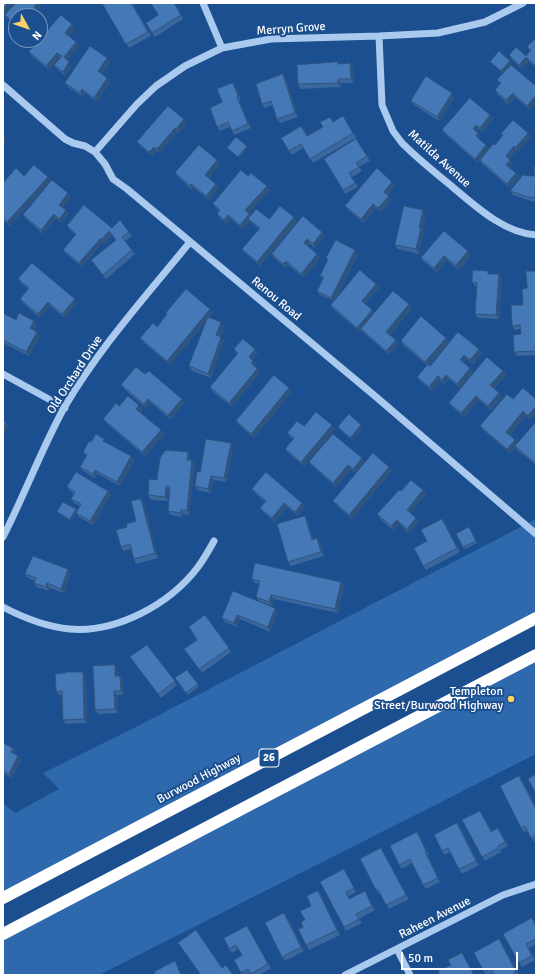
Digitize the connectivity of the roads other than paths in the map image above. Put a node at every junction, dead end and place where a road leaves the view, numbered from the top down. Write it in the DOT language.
graph roads {
  1 [pos="203,3"];
  2 [pos="523,3"];
  3 [pos="379,36"];
  4 [pos="222,48"];
  5 [pos="3,85"];
  6 [pos="94,152"];
  7 [pos="536,235"];
  8 [pos="190,242"];
  9 [pos="3,374"];
  10 [pos="64,408"];
  11 [pos="536,534"];
  12 [pos="3,536"];
  13 [pos="214,541"];
  14 [pos="3,607"];
  15 [pos="536,618"];
  16 [pos="536,655"];
  17 [pos="536,884"];
  18 [pos="3,898"];
  19 [pos="3,934"];
  20 [pos="397,949"];
  21 [pos="345,975"];
  22 [pos="410,975"];
  1 -- 4 [label="street"];
  2 -- 3 [label="street, Merryn Grove"];
  3 -- 4 [label="street, Merryn Grove"];
  3 -- 7 [label="street, Matilda Avenue"];
  4 -- 6 [label="street, Merryn Grove"];
  5 -- 6 [label="street, Renou Road"];
  6 -- 8 [label="street, Renou Road"];
  8 -- 10 [label="street, Old Orchard Drive"];
  8 -- 11 [label="street, Renou Road"];
  9 -- 10 [label="street"];
  10 -- 12 [label="street, Old Orchard Drive"];
  13 -- 14 [label="street"];
  15 -- 18 [label="highway, Burwood Highway / 26"];
  16 -- 19 [label="highway"];
  17 -- 20 [label="street, Raheen Avenue"];
  20 -- 21 [label="street, Raheen Avenue"];
  20 -- 22 [label="street"];
}
